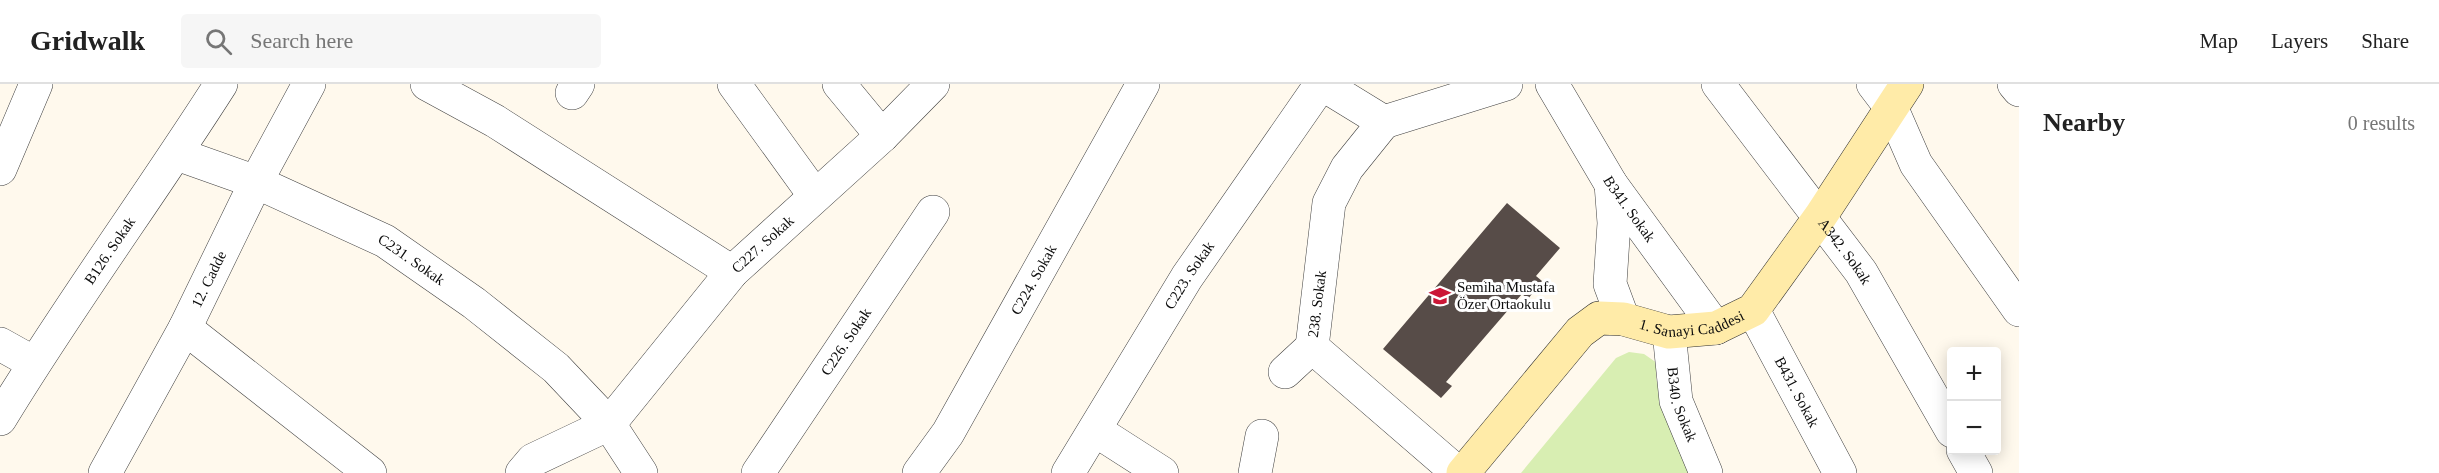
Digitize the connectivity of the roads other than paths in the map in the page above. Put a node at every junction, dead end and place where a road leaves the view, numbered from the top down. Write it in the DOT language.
graph roads {
  1 [pos="36,84"];
  2 [pos="220,84"];
  3 [pos="309,84"];
  4 [pos="427,84"];
  5 [pos="734,84"];
  6 [pos="839,84"];
  7 [pos="933,84"];
  8 [pos="1143,84"];
  9 [pos="1321,84"];
  10 [pos="1506,84"];
  11 [pos="1552,84"];
  12 [pos="1718,84"];
  13 [pos="2014,84"];
  14 [pos="1464,90"];
  15 [pos="2019,90"];
  16 [pos="1891,92"];
  17 [pos="1384,122"];
  18 [pos="882,136"];
  19 [pos="177,154"];
  20 [pos="0,169"];
  21 [pos="256,182"];
  22 [pos="1611,184"];
  23 [pos="815,196"];
  24 [pos="933,212"];
  25 [pos="1821,217"];
  26 [pos="732,272"];
  27 [pos="1753,310"];
  28 [pos="2019,310"];
  29 [pos="1623,319"];
  30 [pos="185,328"];
  31 [pos="1716,328"];
  32 [pos="1669,332"];
  33 [pos="0,344"];
  34 [pos="1312,346"];
  35 [pos="34,363"];
  36 [pos="1284,372"];
  37 [pos="0,419"];
  38 [pos="1947,422"];
  39 [pos="609,424"];
  40 [pos="1095,430"];
  41 [pos="1262,436"];
  42 [pos="1966,455"];
  43 [pos="105,473"];
  44 [pos="370,473"];
  45 [pos="522,473"];
  46 [pos="641,473"];
  47 [pos="758,473"];
  48 [pos="919,473"];
  49 [pos="1068,473"];
  50 [pos="1162,473"];
  51 [pos="1255,473"];
  52 [pos="1458,473"];
  53 [pos="1463,473"];
  54 [pos="1706,473"];
  55 [pos="1840,473"];
  56 [pos="1976,473"];
  1 -- 20 [label="street"];
  2 -- 19 [label="street, B126. Sokak"];
  3 -- 21 [label="street, 12. Cadde"];
  4 -- 26 [label="street"];
  5 -- 23 [label="street"];
  6 -- 18 [label="street"];
  7 -- 18 [label="street, C227. Sokak"];
  8 -- 48 [label="street, C224. Sokak"];
  9 -- 17 [label="street, C223. Sokak"];
  9 -- 40 [label="street, C223. Sokak"];
  10 -- 14 [label="street"];
  11 -- 22 [label="street, B341. Sokak"];
  12 -- 25 [label="street, A342. Sokak"];
  13 -- 15 [label="street"];
  14 -- 17 [label="street"];
  16 -- 25 [label="street, 1. Sanayi Caddesi"];
  16 -- 28 [label="street"];
  17 -- 34 [label="street, 238. Sokak"];
  18 -- 23 [label="street, C227. Sokak"];
  19 -- 21 [label="street, C231. Sokak"];
  19 -- 35 [label="street, B126. Sokak"];
  21 -- 30 [label="street, 12. Cadde"];
  21 -- 39 [label="street, C231. Sokak"];
  22 -- 29 [label="street"];
  22 -- 31 [label="street, B341. Sokak"];
  23 -- 26 [label="street, C227. Sokak"];
  24 -- 47 [label="street, C226. Sokak"];
  25 -- 27 [label="street, 1. Sanayi Caddesi"];
  25 -- 38 [label="street, A342. Sokak"];
  26 -- 39 [label="street, C227. Sokak"];
  27 -- 31 [label="street, 1. Sanayi Caddesi"];
  27 -- 55 [label="street, B431. Sokak"];
  29 -- 32 [label="street, 1. Sanayi Caddesi"];
  29 -- 53 [label="street, 1. Sanayi Caddesi"];
  30 -- 43 [label="street, 12. Cadde"];
  30 -- 44 [label="street"];
  31 -- 32 [label="street, 1. Sanayi Caddesi"];
  32 -- 54 [label="street, B340. Sokak"];
  33 -- 35 [label="street"];
  34 -- 36 [label="street"];
  34 -- 52 [label="street, 238. Sokak"];
  35 -- 37 [label="street, B126. Sokak"];
  39 -- 45 [label="street"];
  39 -- 46 [label="street, C231. Sokak"];
  40 -- 49 [label="street, C223. Sokak"];
  40 -- 50 [label="street"];
  41 -- 51 [label="street"];
  42 -- 56 [label="street"];
}
